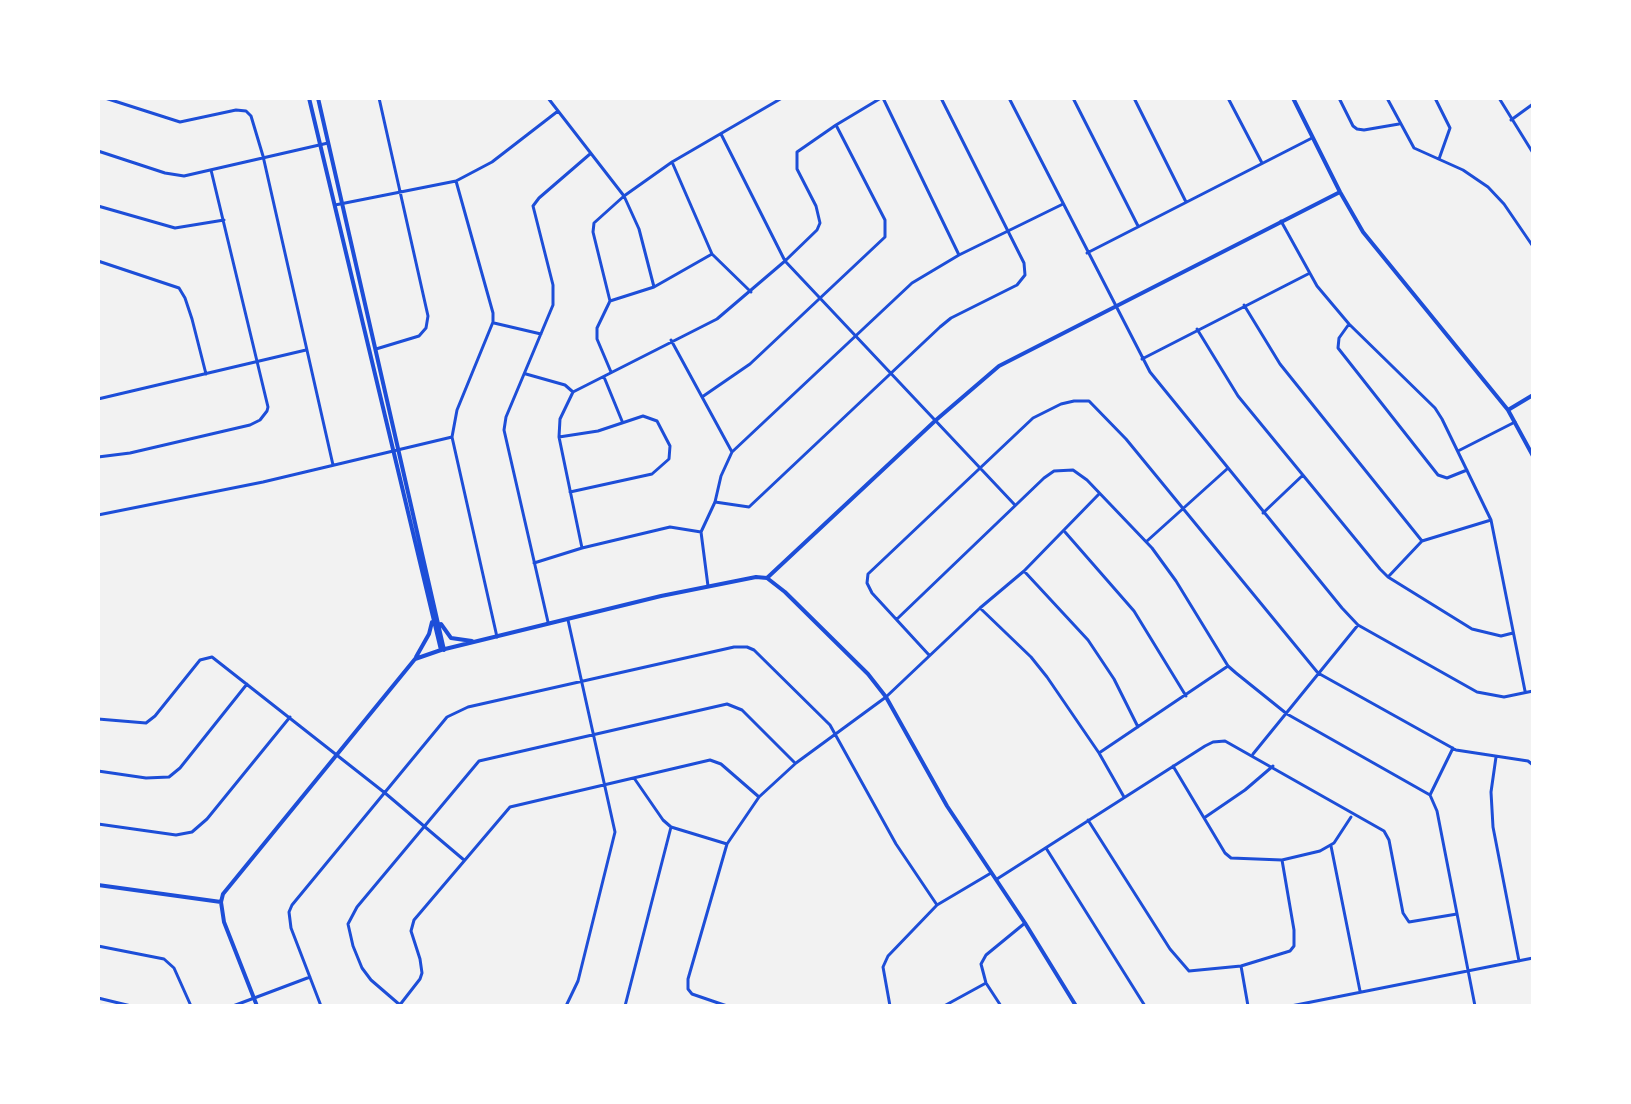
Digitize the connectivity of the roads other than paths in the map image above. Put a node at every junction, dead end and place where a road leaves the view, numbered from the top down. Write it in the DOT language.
graph roads {
  1 [pos="105,98"];
  2 [pos="123,98"];
  3 [pos="309,98"];
  4 [pos="318,98"];
  5 [pos="379,98"];
  6 [pos="548,98"];
  7 [pos="782,98"];
  8 [pos="882,98"];
  9 [pos="941,98"];
  10 [pos="1009,98"];
  11 [pos="1073,98"];
  12 [pos="1134,98"];
  13 [pos="1228,98"];
  14 [pos="1293,98"];
  15 [pos="1339,98"];
  16 [pos="1387,98"];
  17 [pos="1435,98"];
  18 [pos="1499,98"];
  19 [pos="122,104"];
  20 [pos="1533,104"];
  21 [pos="558,111"];
  22 [pos="1511,120"];
  23 [pos="1399,124"];
  24 [pos="836,125"];
  25 [pos="721,134"];
  26 [pos="1313,137"];
  27 [pos="328,143"];
  28 [pos="320,144"];
  29 [pos="98,151"];
  30 [pos="1533,153"];
  31 [pos="590,154"];
  32 [pos="263,156"];
  33 [pos="1439,159"];
  34 [pos="672,162"];
  35 [pos="1262,163"];
  36 [pos="211,170"];
  37 [pos="456,181"];
  38 [pos="400,190"];
  39 [pos="1340,192"];
  40 [pos="624,196"];
  41 [pos="1186,202"];
  42 [pos="342,204"];
  43 [pos="1063,204"];
  44 [pos="335,205"];
  45 [pos="98,206"];
  46 [pos="224,220"];
  47 [pos="1281,221"];
  48 [pos="1138,226"];
  49 [pos="1007,231"];
  50 [pos="1532,245"];
  51 [pos="1087,253"];
  52 [pos="712,254"];
  53 [pos="959,255"];
  54 [pos="98,261"];
  55 [pos="785,261"];
  56 [pos="1308,274"];
  57 [pos="654,287"];
  58 [pos="751,292"];
  59 [pos="821,299"];
  60 [pos="610,301"];
  61 [pos="1244,305"];
  62 [pos="1114,306"];
  63 [pos="493,322"];
  64 [pos="1349,324"];
  65 [pos="1197,329"];
  66 [pos="541,334"];
  67 [pos="857,335"];
  68 [pos="671,340"];
  69 [pos="306,350"];
  70 [pos="375,350"];
  71 [pos="1142,359"];
  72 [pos="257,362"];
  73 [pos="611,372"];
  74 [pos="892,373"];
  75 [pos="526,374"];
  76 [pos="206,375"];
  77 [pos="604,377"];
  78 [pos="573,392"];
  79 [pos="1533,395"];
  80 [pos="702,397"];
  81 [pos="98,399"];
  82 [pos="1508,410"];
  83 [pos="936,420"];
  84 [pos="622,421"];
  85 [pos="1515,422"];
  86 [pos="452,437"];
  87 [pos="559,437"];
  88 [pos="396,449"];
  89 [pos="1458,451"];
  90 [pos="732,452"];
  91 [pos="1533,456"];
  92 [pos="98,457"];
  93 [pos="333,465"];
  94 [pos="980,466"];
  95 [pos="1227,468"];
  96 [pos="1468,470"];
  97 [pos="1303,475"];
  98 [pos="570,492"];
  99 [pos="1099,494"];
  100 [pos="715,502"];
  101 [pos="1015,506"];
  102 [pos="1183,508"];
  103 [pos="1263,513"];
  104 [pos="98,515"];
  105 [pos="1491,520"];
  106 [pos="701,532"];
  107 [pos="1065,532"];
  108 [pos="1147,541"];
  109 [pos="1422,541"];
  110 [pos="582,548"];
  111 [pos="534,563"];
  112 [pos="1024,571"];
  113 [pos="1388,577"];
  114 [pos="767,578"];
  115 [pos="708,586"];
  116 [pos="980,608"];
  117 [pos="434,616"];
  118 [pos="897,619"];
  119 [pos="568,620"];
  120 [pos="548,625"];
  121 [pos="1358,625"];
  122 [pos="1513,633"];
  123 [pos="497,637"];
  124 [pos="479,641"];
  125 [pos="443,650"];
  126 [pos="929,655"];
  127 [pos="415,659"];
  128 [pos="1228,666"];
  129 [pos="1318,673"];
  130 [pos="582,682"];
  131 [pos="247,684"];
  132 [pos="1533,691"];
  133 [pos="1525,693"];
  134 [pos="1186,696"];
  135 [pos="886,697"];
  136 [pos="1287,714"];
  137 [pos="290,717"];
  138 [pos="98,719"];
  139 [pos="1138,727"];
  140 [pos="593,733"];
  141 [pos="835,735"];
  142 [pos="1453,748"];
  143 [pos="1099,753"];
  144 [pos="336,754"];
  145 [pos="1253,754"];
  146 [pos="1496,757"];
  147 [pos="796,763"];
  148 [pos="1533,765"];
  149 [pos="1173,766"];
  150 [pos="1273,766"];
  151 [pos="98,771"];
  152 [pos="634,777"];
  153 [pos="606,784"];
  154 [pos="385,793"];
  155 [pos="1430,795"];
  156 [pos="759,797"];
  157 [pos="1124,797"];
  158 [pos="1352,815"];
  159 [pos="1204,818"];
  160 [pos="1088,820"];
  161 [pos="98,824"];
  162 [pos="424,826"];
  163 [pos="671,827"];
  164 [pos="727,844"];
  165 [pos="1331,846"];
  166 [pos="1046,848"];
  167 [pos="464,860"];
  168 [pos="1282,860"];
  169 [pos="991,873"];
  170 [pos="995,880"];
  171 [pos="98,885"];
  172 [pos="221,902"];
  173 [pos="937,905"];
  174 [pos="1457,914"];
  175 [pos="1025,923"];
  176 [pos="98,946"];
  177 [pos="1533,958"];
  178 [pos="1519,961"];
  179 [pos="1241,966"];
  180 [pos="1468,970"];
  181 [pos="310,977"];
  182 [pos="986,983"];
  183 [pos="1360,991"];
  184 [pos="98,998"];
  185 [pos="254,998"];
  186 [pos="400,1005"];
  187 [pos="131,1006"];
  188 [pos="191,1006"];
  189 [pos="233,1006"];
  190 [pos="257,1006"];
  191 [pos="321,1006"];
  192 [pos="566,1006"];
  193 [pos="625,1006"];
  194 [pos="727,1006"];
  195 [pos="890,1006"];
  196 [pos="944,1006"];
  197 [pos="1001,1006"];
  198 [pos="1076,1006"];
  199 [pos="1145,1006"];
  200 [pos="1248,1006"];
  201 [pos="1291,1006"];
  202 [pos="1475,1006"];
  1 -- 19 [label="street"];
  2 -- 19 [label="street"];
  3 -- 28 [label="street"];
  4 -- 27 [label="street"];
  5 -- 38 [label="street"];
  6 -- 21 [label="street"];
  7 -- 25 [label="street"];
  8 -- 24 [label="street"];
  8 -- 53 [label="street"];
  9 -- 49 [label="street"];
  10 -- 43 [label="street"];
  11 -- 48 [label="street"];
  12 -- 41 [label="street"];
  13 -- 35 [label="street"];
  14 -- 26 [label="street"];
  15 -- 23 [label="street"];
  16 -- 23 [label="street"];
  17 -- 33 [label="street"];
  18 -- 22 [label="street"];
  19 -- 32 [label="street"];
  20 -- 22 [label="street"];
  21 -- 31 [label="street"];
  21 -- 37 [label="street"];
  22 -- 30 [label="street"];
  23 -- 33 [label="street"];
  24 -- 55 [label="street"];
  24 -- 59 [label="street"];
  25 -- 34 [label="street"];
  25 -- 55 [label="street"];
  26 -- 35 [label="street"];
  26 -- 39 [label="street"];
  27 -- 28 [label="street"];
  27 -- 42 [label="street"];
  28 -- 32 [label="street"];
  28 -- 44 [label="street"];
  29 -- 36 [label="street"];
  31 -- 40 [label="street"];
  31 -- 66 [label="street"];
  32 -- 36 [label="street"];
  32 -- 69 [label="street"];
  33 -- 50 [label="street"];
  34 -- 40 [label="street"];
  34 -- 52 [label="street"];
  35 -- 41 [label="street"];
  36 -- 46 [label="street"];
  37 -- 38 [label="street"];
  37 -- 63 [label="street"];
  38 -- 42 [label="street"];
  38 -- 70 [label="street"];
  39 -- 47 [label="street"];
  39 -- 82 [label="street"];
  40 -- 57 [label="street"];
  40 -- 60 [label="street"];
  41 -- 48 [label="street"];
  42 -- 44 [label="street"];
  42 -- 70 [label="street"];
  43 -- 49 [label="street"];
  43 -- 51 [label="street"];
  44 -- 88 [label="street"];
  45 -- 46 [label="street"];
  46 -- 72 [label="street"];
  47 -- 56 [label="street"];
  47 -- 62 [label="street"];
  48 -- 51 [label="street"];
  49 -- 53 [label="street"];
  49 -- 74 [label="street"];
  51 -- 62 [label="street"];
  52 -- 57 [label="street"];
  52 -- 58 [label="street"];
  53 -- 67 [label="street"];
  54 -- 76 [label="street"];
  55 -- 58 [label="street"];
  55 -- 59 [label="street"];
  56 -- 61 [label="street"];
  56 -- 64 [label="street"];
  57 -- 60 [label="street"];
  58 -- 68 [label="street"];
  59 -- 67 [label="street"];
  59 -- 80 [label="street"];
  60 -- 73 [label="street"];
  61 -- 65 [label="street"];
  61 -- 109 [label="street"];
  62 -- 71 [label="street"];
  62 -- 83 [label="street"];
  63 -- 66 [label="street"];
  63 -- 86 [label="street"];
  64 -- 89 [label="street"];
  64 -- 96 [label="street"];
  65 -- 71 [label="street"];
  65 -- 97 [label="street"];
  66 -- 75 [label="street"];
  67 -- 74 [label="street"];
  67 -- 90 [label="street"];
  68 -- 73 [label="street"];
  68 -- 80 [label="street"];
  69 -- 72 [label="street"];
  69 -- 93 [label="street"];
  70 -- 88 [label="street"];
  71 -- 95 [label="street"];
  72 -- 76 [label="street"];
  72 -- 92 [label="street"];
  73 -- 77 [label="street"];
  74 -- 83 [label="street"];
  74 -- 100 [label="street"];
  75 -- 78 [label="street"];
  75 -- 111 [label="street"];
  76 -- 81 [label="street"];
  77 -- 78 [label="street"];
  77 -- 84 [label="street"];
  78 -- 87 [label="street"];
  79 -- 82 [label="street"];
  80 -- 90 [label="street"];
  82 -- 85 [label="street"];
  83 -- 94 [label="street"];
  83 -- 114 [label="street"];
  84 -- 87 [label="street"];
  84 -- 98 [label="street"];
  85 -- 89 [label="street"];
  85 -- 91 [label="street"];
  86 -- 88 [label="street"];
  86 -- 123 [label="street"];
  87 -- 98 [label="street"];
  88 -- 93 [label="street"];
  88 -- 117 [label="street"];
  89 -- 96 [label="street"];
  90 -- 100 [label="street"];
  93 -- 104 [label="street"];
  94 -- 101 [label="street"];
  94 -- 102 [label="street"];
  94 -- 118 [label="street"];
  95 -- 102 [label="street"];
  95 -- 103 [label="street"];
  96 -- 105 [label="street"];
  97 -- 103 [label="street"];
  97 -- 113 [label="street"];
  98 -- 110 [label="street"];
  99 -- 101 [label="street"];
  99 -- 107 [label="street"];
  99 -- 108 [label="street"];
  100 -- 106 [label="street"];
  101 -- 118 [label="street"];
  102 -- 108 [label="street"];
  102 -- 129 [label="street"];
  103 -- 121 [label="street"];
  105 -- 109 [label="street"];
  105 -- 122 [label="street"];
  106 -- 110 [label="street"];
  106 -- 115 [label="street"];
  107 -- 112 [label="street"];
  107 -- 134 [label="street"];
  108 -- 128 [label="street"];
  109 -- 113 [label="street"];
  110 -- 111 [label="street"];
  111 -- 120 [label="street"];
  112 -- 116 [label="street"];
  112 -- 139 [label="street"];
  113 -- 122 [label="street"];
  114 -- 115 [label="street"];
  114 -- 135 [label="street"];
  115 -- 119 [label="street"];
  116 -- 126 [label="street"];
  116 -- 143 [label="street"];
  117 -- 124 [label="street"];
  117 -- 125 [label="street"];
  117 -- 127 [label="street"];
  118 -- 126 [label="street"];
  119 -- 120 [label="street"];
  119 -- 130 [label="street"];
  120 -- 123 [label="street"];
  121 -- 129 [label="street"];
  121 -- 133 [label="street"];
  122 -- 133 [label="street"];
  123 -- 124 [label="street"];
  124 -- 125 [label="street"];
  125 -- 127 [label="street"];
  126 -- 135 [label="street"];
  127 -- 144 [label="street"];
  128 -- 134 [label="street"];
  128 -- 136 [label="street"];
  129 -- 136 [label="street"];
  129 -- 142 [label="street"];
  130 -- 140 [label="street"];
  130 -- 141 [label="street"];
  130 -- 154 [label="street"];
  131 -- 137 [label="street"];
  131 -- 138 [label="street"];
  131 -- 151 [label="street"];
  132 -- 133 [label="street"];
  134 -- 139 [label="street"];
  135 -- 141 [label="street"];
  135 -- 169 [label="street"];
  136 -- 145 [label="street"];
  136 -- 155 [label="street"];
  137 -- 144 [label="street"];
  137 -- 161 [label="street"];
  139 -- 143 [label="street"];
  140 -- 147 [label="street"];
  140 -- 153 [label="street"];
  140 -- 162 [label="street"];
  141 -- 147 [label="street"];
  141 -- 173 [label="street"];
  142 -- 146 [label="street"];
  142 -- 155 [label="street"];
  143 -- 157 [label="street"];
  144 -- 154 [label="street"];
  144 -- 172 [label="street"];
  145 -- 149 [label="street"];
  145 -- 150 [label="street"];
  146 -- 148 [label="street"];
  146 -- 178 [label="street"];
  147 -- 156 [label="street"];
  149 -- 157 [label="street"];
  149 -- 159 [label="street"];
  150 -- 158 [label="street"];
  150 -- 159 [label="street"];
  152 -- 153 [label="street"];
  152 -- 156 [label="street"];
  152 -- 163 [label="street"];
  153 -- 167 [label="street"];
  153 -- 192 [label="street"];
  154 -- 162 [label="street"];
  154 -- 181 [label="street"];
  155 -- 174 [label="street"];
  156 -- 164 [label="street"];
  157 -- 160 [label="street"];
  158 -- 165 [label="street"];
  158 -- 174 [label="street"];
  159 -- 168 [label="street"];
  160 -- 166 [label="street"];
  160 -- 179 [label="street"];
  162 -- 167 [label="street"];
  162 -- 186 [label="street"];
  163 -- 164 [label="street"];
  163 -- 193 [label="street"];
  164 -- 194 [label="street"];
  165 -- 168 [label="street"];
  165 -- 183 [label="street"];
  166 -- 170 [label="street"];
  166 -- 199 [label="street"];
  167 -- 186 [label="street"];
  168 -- 179 [label="street"];
  169 -- 170 [label="street"];
  169 -- 173 [label="street"];
  170 -- 175 [label="street"];
  171 -- 172 [label="street"];
  172 -- 185 [label="street"];
  173 -- 195 [label="street"];
  174 -- 180 [label="street"];
  175 -- 182 [label="street"];
  175 -- 198 [label="street"];
  176 -- 188 [label="street"];
  177 -- 178 [label="street"];
  178 -- 180 [label="street"];
  179 -- 200 [label="street"];
  180 -- 183 [label="street"];
  180 -- 202 [label="street"];
  181 -- 185 [label="street"];
  181 -- 191 [label="street"];
  182 -- 196 [label="street"];
  182 -- 197 [label="street"];
  183 -- 201 [label="street"];
  184 -- 187 [label="street"];
  185 -- 189 [label="street"];
  185 -- 190 [label="street"];
}
